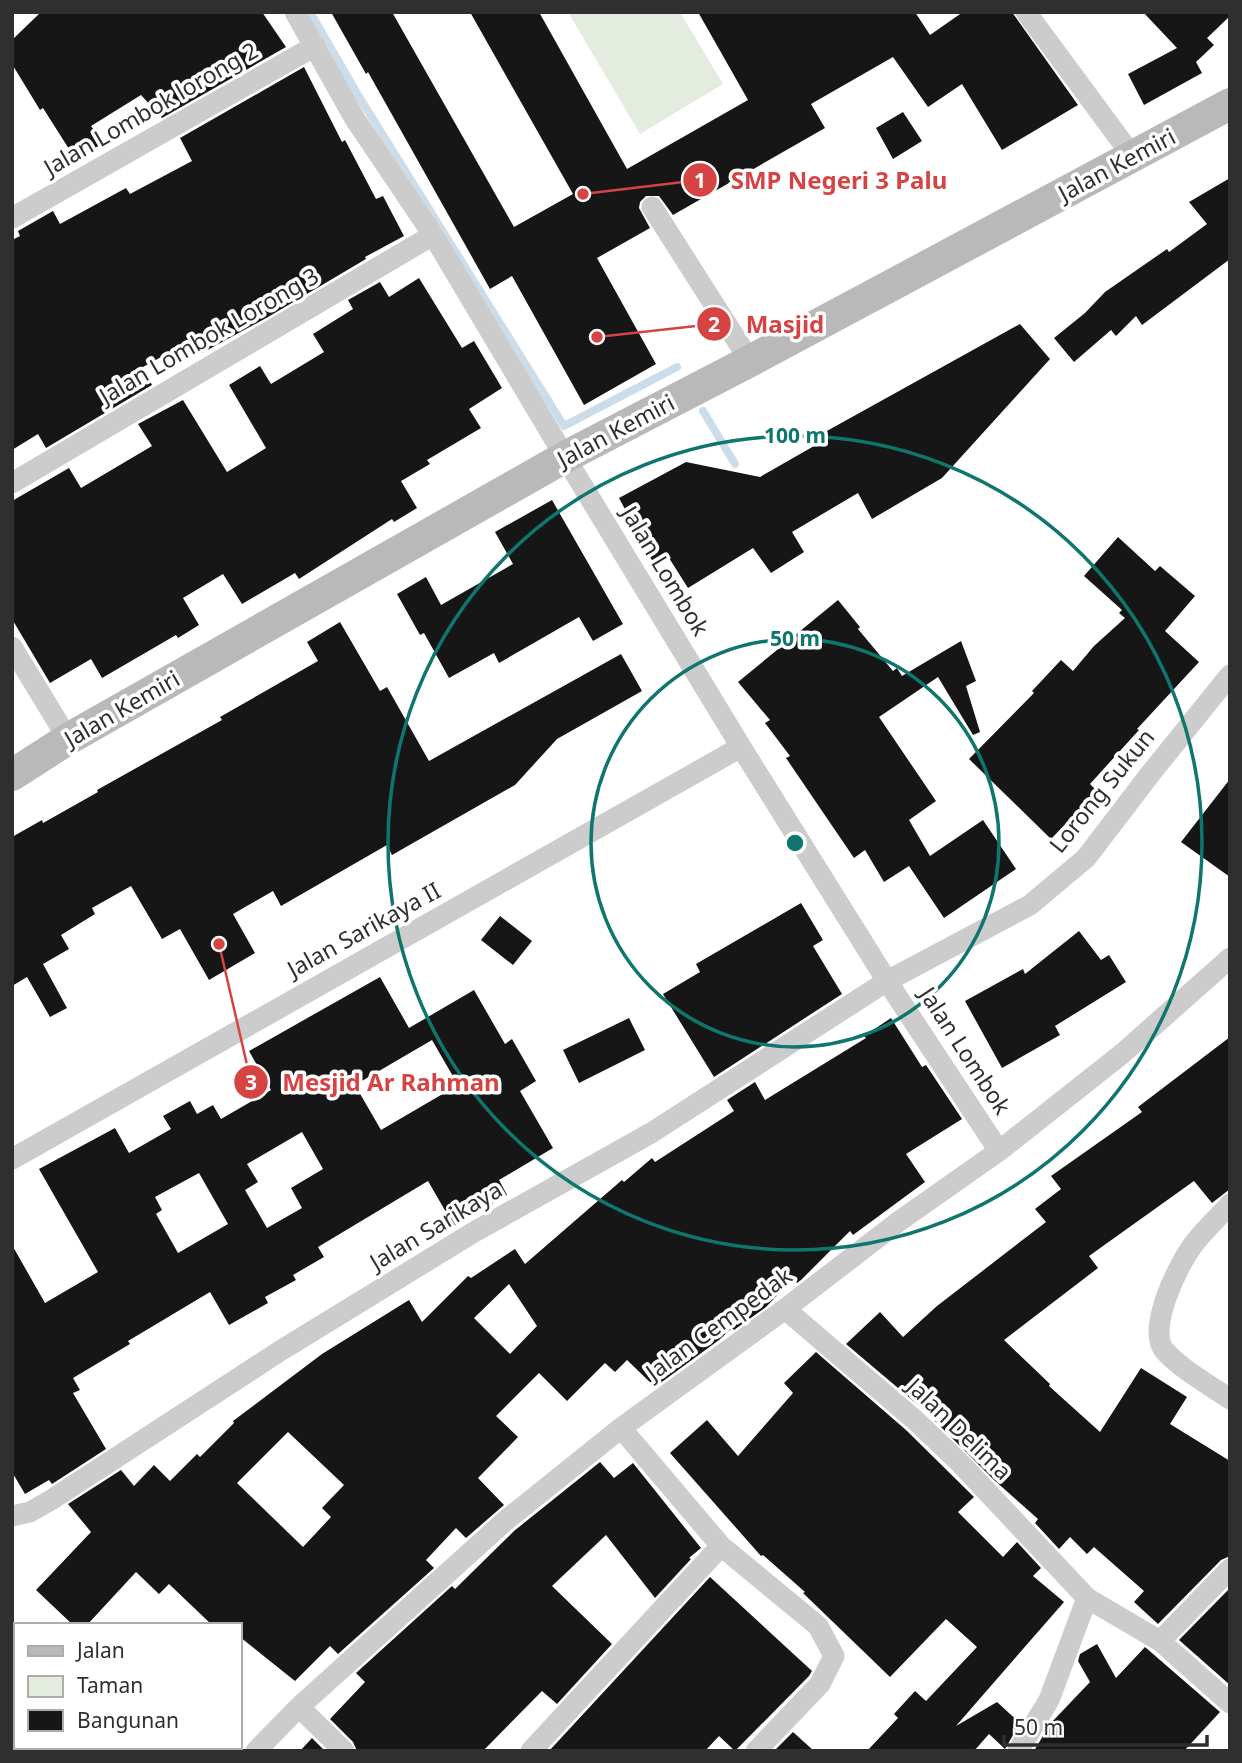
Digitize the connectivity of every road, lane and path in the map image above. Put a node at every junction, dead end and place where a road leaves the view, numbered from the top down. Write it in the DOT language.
graph roads {
  1 [pos="295,12"];
  2 [pos="1026,12"];
  3 [pos="315,46"];
  4 [pos="1230,104"];
  5 [pos="1133,157"];
  6 [pos="652,207"];
  7 [pos="13,215"];
  8 [pos="433,235"];
  9 [pos="750,362"];
  10 [pos="565,457"];
  11 [pos="12,483"];
  12 [pos="12,646"];
  13 [pos="1230,675"];
  14 [pos="68,739"];
  15 [pos="741,747"];
  16 [pos="12,775"];
  17 [pos="1230,958"];
  18 [pos="887,981"];
  19 [pos="999,1151"];
  20 [pos="12,1158"];
  21 [pos="1230,1204"];
  22 [pos="785,1309"];
  23 [pos="1230,1399"];
  24 [pos="621,1428"];
  25 [pos="12,1516"];
  26 [pos="721,1546"];
  27 [pos="1230,1569"];
  28 [pos="1087,1598"];
  29 [pos="1160,1641"];
  30 [pos="1230,1703"];
  31 [pos="299,1707"];
  32 [pos="256,1751"];
  33 [pos="344,1751"];
  34 [pos="531,1751"];
  35 [pos="756,1751"];
  36 [pos="1018,1751"];
  1 -- 3 [label="street, Jalan Lombok"];
  2 -- 5 [label="street"];
  3 -- 7 [label="street, Jalan Lombok lorong 2"];
  3 -- 8 [label="street, Jalan Lombok"];
  4 -- 5 [label="street, Jalan Kemiri"];
  5 -- 9 [label="street, Jalan Kemiri"];
  6 -- 9 [label="street"];
  8 -- 10 [label="street, Jalan Lombok"];
  8 -- 11 [label="street, Jalan Lombok Lorong 3"];
  9 -- 10 [label="street, Jalan Kemiri"];
  10 -- 14 [label="street, Jalan Kemiri"];
  10 -- 15 [label="street, Jalan Lombok"];
  12 -- 14 [label="street"];
  13 -- 18 [label="street, Lorong Sukun"];
  14 -- 16 [label="street, Jalan Kemiri"];
  15 -- 18 [label="street, Jalan Lombok"];
  15 -- 20 [label="street, Jalan Sarikaya II"];
  17 -- 19 [label="street, Jalan Cempedak"];
  18 -- 19 [label="street, Jalan Lombok"];
  18 -- 25 [label="street, Jalan Sarikaya"];
  19 -- 22 [label="street, Jalan Cempedak"];
  21 -- 23 [label="street"];
  22 -- 24 [label="street, Jalan Cempedak"];
  22 -- 28 [label="street, Jalan Delima"];
  24 -- 26 [label="street"];
  24 -- 31 [label="street, Jalan Cempedak"];
  26 -- 34 [label="street"];
  26 -- 35 [label="street"];
  27 -- 29 [label="street"];
  28 -- 29 [label="street, Jalan Delima"];
  28 -- 36 [label="street"];
  29 -- 30 [label="street, Jalan Delima"];
  31 -- 32 [label="street, Jalan Cempedak"];
  31 -- 33 [label="street"];
}
